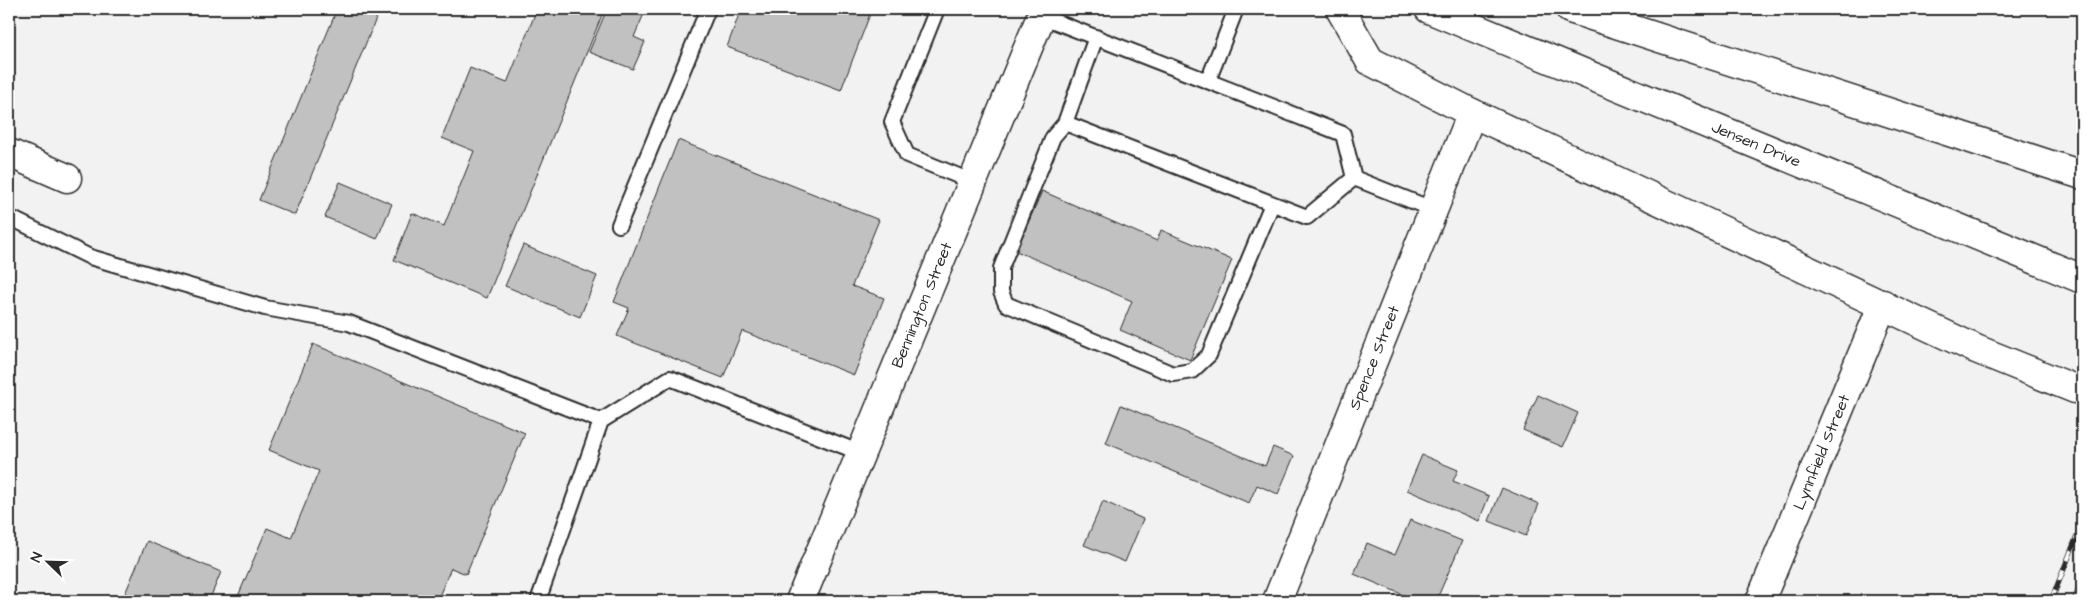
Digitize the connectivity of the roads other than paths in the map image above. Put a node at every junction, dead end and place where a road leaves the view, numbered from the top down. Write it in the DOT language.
graph roads {
  1 [pos="708,9"];
  2 [pos="937,9"];
  3 [pos="1236,9"];
  4 [pos="1340,9"];
  5 [pos="1429,9"];
  6 [pos="1570,9"];
  7 [pos="1043,12"];
  8 [pos="1096,38"];
  9 [pos="1208,81"];
  10 [pos="1472,113"];
  11 [pos="1065,123"];
  12 [pos="9,153"];
  13 [pos="2082,175"];
  14 [pos="68,178"];
  15 [pos="1354,178"];
  16 [pos="973,182"];
  17 [pos="1272,204"];
  18 [pos="1432,209"];
  19 [pos="9,217"];
  20 [pos="619,226"];
  21 [pos="2082,279"];
  22 [pos="1883,304"];
  23 [pos="2075,389"];
  24 [pos="601,421"];
  25 [pos="861,453"];
  26 [pos="538,601"];
  27 [pos="800,601"];
  28 [pos="1278,601"];
  29 [pos="1760,601"];
  1 -- 20 [label="lane"];
  2 -- 16 [label="lane"];
  3 -- 9 [label="lane"];
  4 -- 10 [label="street"];
  5 -- 21 [label="street, Jensen Drive"];
  6 -- 13 [label="street"];
  7 -- 8 [label="lane"];
  7 -- 16 [label="street, Bennington Street"];
  8 -- 9 [label="lane"];
  8 -- 11 [label="lane"];
  9 -- 15 [label="lane"];
  10 -- 18 [label="street, Spence Street"];
  10 -- 22 [label="street"];
  11 -- 17 [label="lane"];
  11 -- 17 [label="lane"];
  12 -- 14 [label="street"];
  15 -- 17 [label="lane"];
  15 -- 18 [label="lane"];
  16 -- 25 [label="street, Bennington Street"];
  18 -- 28 [label="street, Spence Street"];
  19 -- 24 [label="lane"];
  22 -- 23 [label="street"];
  22 -- 29 [label="street, Lynnfield Street"];
  24 -- 25 [label="lane"];
  24 -- 26 [label="lane"];
  25 -- 27 [label="street, Bennington Street"];
}
